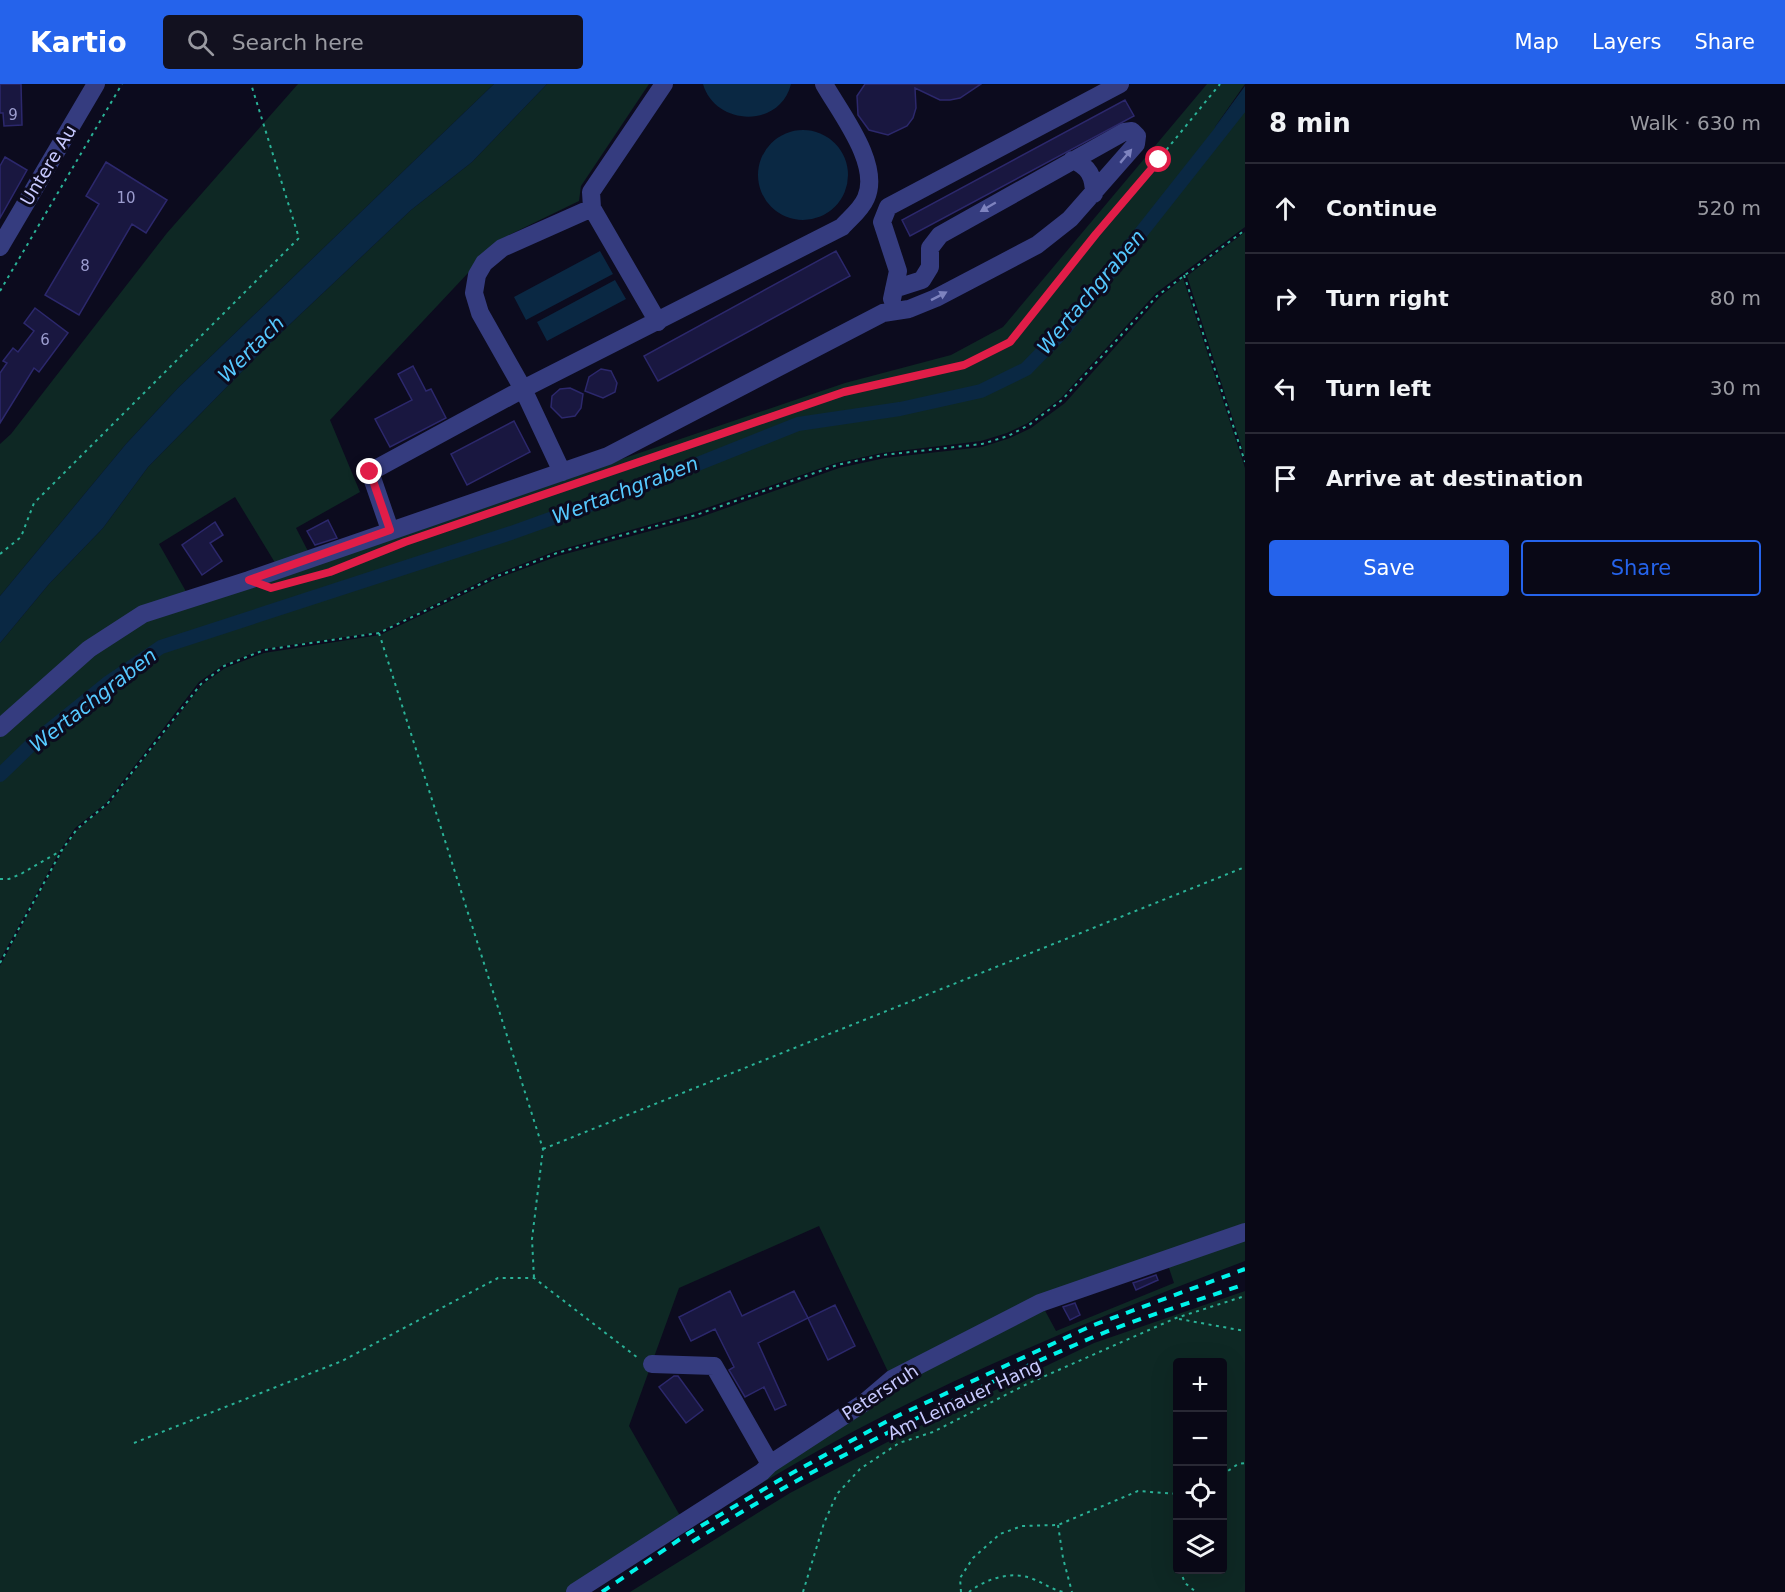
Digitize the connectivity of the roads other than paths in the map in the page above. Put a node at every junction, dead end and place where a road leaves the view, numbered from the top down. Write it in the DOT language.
graph roads {
  1 [pos="96,84"];
  2 [pos="664,84"];
  3 [pos="824,84"];
  4 [pos="1120,84"];
  5 [pos="1072,159"];
  6 [pos="1094,194"];
  7 [pos="592,208"];
  8 [pos="0,247"];
  9 [pos="894,289"];
  10 [pos="883,313"];
  11 [pos="658,322"];
  12 [pos="523,389"];
  13 [pos="562,472"];
  14 [pos="390,530"];
  15 [pos="0,728"];
  16 [pos="1245,1232"];
  17 [pos="652,1364"];
  18 [pos="770,1464"];
  19 [pos="575,1592"];
  1 -- 8 [label="street, Untere Au"];
  2 -- 7 [label="street"];
  3 -- 11 [label="street"];
  4 -- 9 [label="street"];
  5 -- 6 [label="street"];
  6 -- 5 [label="street, one-way"];
  5 -- 9 [label="street, one-way"];
  10 -- 6 [label="street, one-way"];
  7 -- 11 [label="street"];
  7 -- 12 [label="street"];
  9 -- 10 [label="street"];
  10 -- 13 [label="street"];
  11 -- 12 [label="street"];
  12 -- 13 [label="street"];
  12 -- 14 [label="street"];
  13 -- 14 [label="street"];
  14 -- 15 [label="street"];
  16 -- 18 [label="street, Petersruh"];
  17 -- 18 [label="street"];
  18 -- 19 [label="street, Petersruh"];
}
